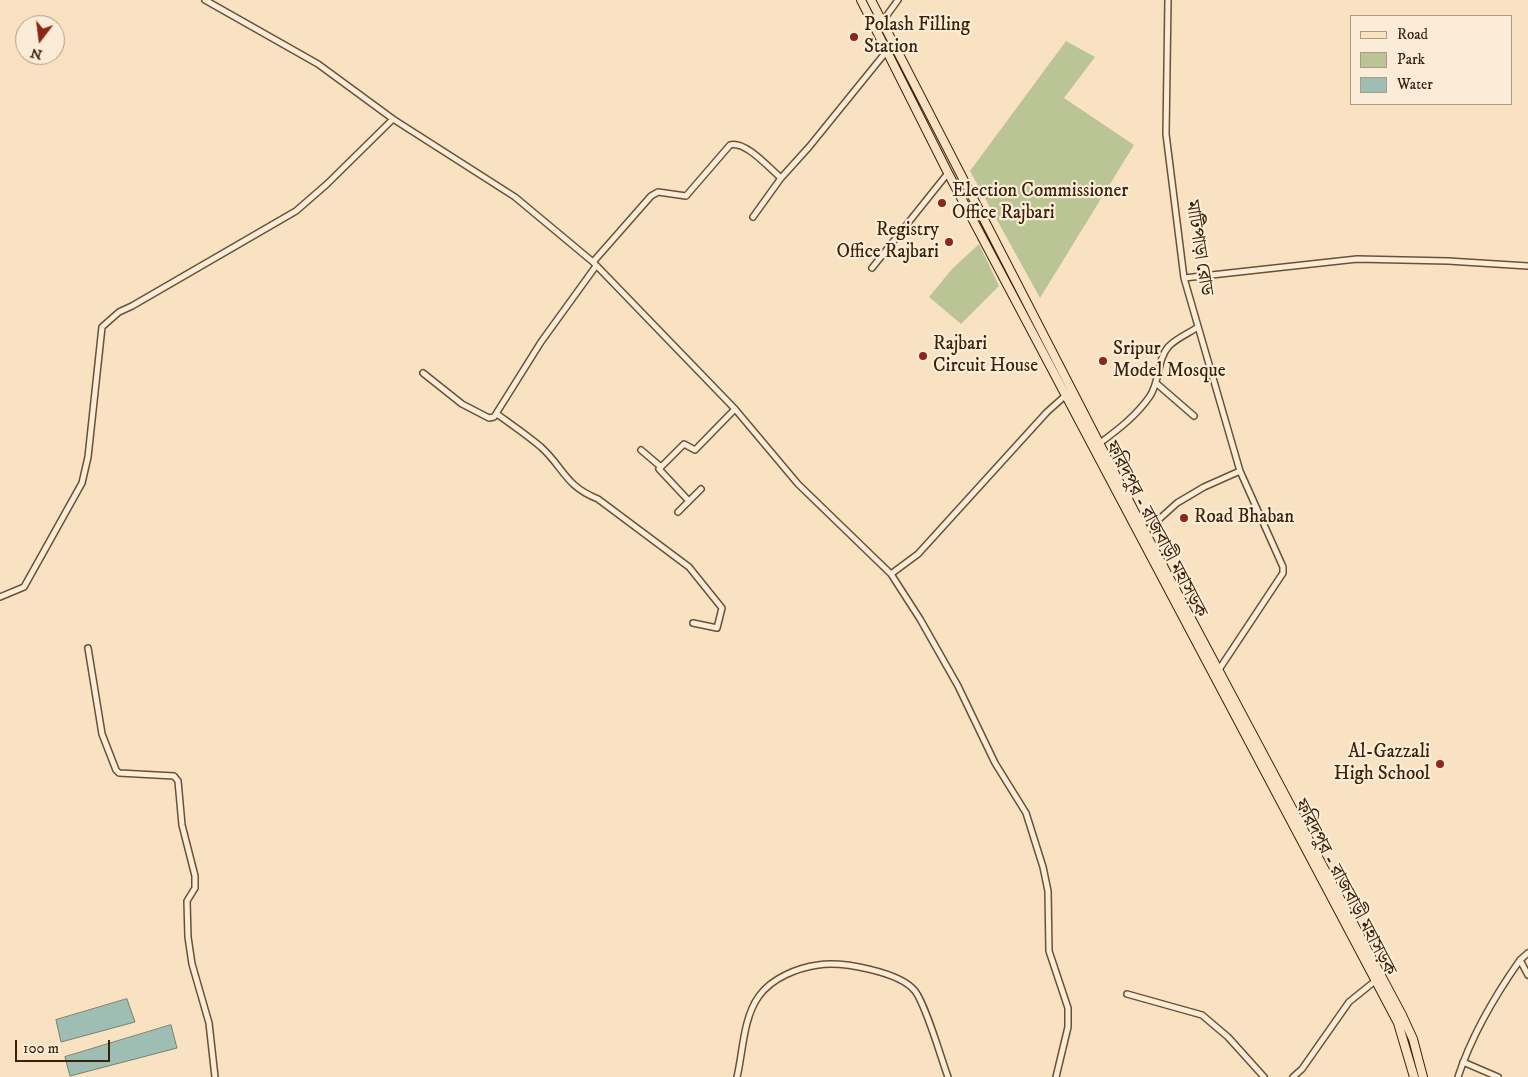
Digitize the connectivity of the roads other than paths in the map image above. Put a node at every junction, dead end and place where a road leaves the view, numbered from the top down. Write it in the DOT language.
graph roads {
  1 [pos="205,0"];
  2 [pos="861,0"];
  3 [pos="871,0"];
  4 [pos="898,0"];
  5 [pos="1168,0"];
  6 [pos="882,22"];
  7 [pos="895,48"];
  8 [pos="886,52"];
  9 [pos="393,119"];
  10 [pos="948,173"];
  11 [pos="781,178"];
  12 [pos="753,217"];
  13 [pos="595,264"];
  14 [pos="1528,266"];
  15 [pos="872,268"];
  16 [pos="1184,278"];
  17 [pos="1198,327"];
  18 [pos="423,373"];
  19 [pos="1156,383"];
  20 [pos="1066,395"];
  21 [pos="735,409"];
  22 [pos="497,414"];
  23 [pos="1194,416"];
  24 [pos="1100,443"];
  25 [pos="641,450"];
  26 [pos="661,467"];
  27 [pos="1240,471"];
  28 [pos="701,488"];
  29 [pos="688,500"];
  30 [pos="678,512"];
  31 [pos="1145,532"];
  32 [pos="891,574"];
  33 [pos="0,597"];
  34 [pos="693,623"];
  35 [pos="88,648"];
  36 [pos="1220,668"];
  37 [pos="1528,953"];
  38 [pos="1520,960"];
  39 [pos="1528,975"];
  40 [pos="1375,981"];
  41 [pos="1126,994"];
  42 [pos="1462,1062"];
  43 [pos="215,1077"];
  44 [pos="737,1077"];
  45 [pos="948,1077"];
  46 [pos="1056,1077"];
  47 [pos="1264,1077"];
  48 [pos="1293,1077"];
  49 [pos="1414,1077"];
  50 [pos="1424,1077"];
  51 [pos="1458,1077"];
  52 [pos="1498,1077"];
  1 -- 9 [label="street"];
  2 -- 8 [label="main road, ফরিদপুর - রাজবাড়ী মহাসড়ক"];
  3 -- 6 [label="main road, ফরিদপুর - রাজবাড়ী মহাসড়ক"];
  4 -- 6 [label="street"];
  5 -- 16 [label="street, মাটিপাড়া রোড"];
  6 -- 7 [label="main road, ফরিদপুর - রাজবাড়ী মহাসড়ক"];
  7 -- 8 [label="street"];
  7 -- 24 [label="main road, ফরিদপুর - রাজবাড়ী মহাসড়ক"];
  8 -- 10 [label="main road, ফরিদপুর - রাজবাড়ী মহাসড়ক"];
  8 -- 11 [label="street"];
  9 -- 13 [label="street"];
  9 -- 33 [label="street"];
  10 -- 15 [label="street"];
  10 -- 20 [label="main road, ফরিদপুর - রাজবাড়ী মহাসড়ক"];
  11 -- 12 [label="street"];
  11 -- 13 [label="street"];
  13 -- 21 [label="street"];
  13 -- 22 [label="street"];
  14 -- 16 [label="street"];
  16 -- 17 [label="street, মাটিপাড়া রোড"];
  17 -- 19 [label="street"];
  17 -- 27 [label="street, মাটিপাড়া রোড"];
  18 -- 22 [label="street"];
  19 -- 23 [label="street"];
  19 -- 24 [label="street"];
  20 -- 32 [label="street"];
  20 -- 40 [label="main road, ফরিদপুর - রাজবাড়ী মহাসড়ক"];
  21 -- 26 [label="street"];
  21 -- 32 [label="street"];
  22 -- 34 [label="street"];
  24 -- 31 [label="main road, ফরিদপুর - রাজবাড়ী মহাসড়ক"];
  25 -- 26 [label="street"];
  26 -- 29 [label="street"];
  27 -- 31 [label="street"];
  27 -- 36 [label="street, মাটিপাড়া রোড"];
  28 -- 29 [label="street"];
  29 -- 30 [label="street"];
  31 -- 36 [label="main road, ফরিদপুর - রাজবাড়ী মহাসড়ক"];
  32 -- 46 [label="street"];
  35 -- 43 [label="street"];
  36 -- 50 [label="main road, ফরিদপুর - রাজবাড়ী মহাসড়ক"];
  37 -- 38 [label="street"];
  38 -- 39 [label="street"];
  38 -- 42 [label="street"];
  40 -- 48 [label="street"];
  40 -- 49 [label="main road, ফরিদপুর - রাজবাড়ী মহাসড়ক"];
  41 -- 47 [label="street"];
  42 -- 51 [label="street"];
  42 -- 52 [label="street"];
  44 -- 45 [label="street"];
}
